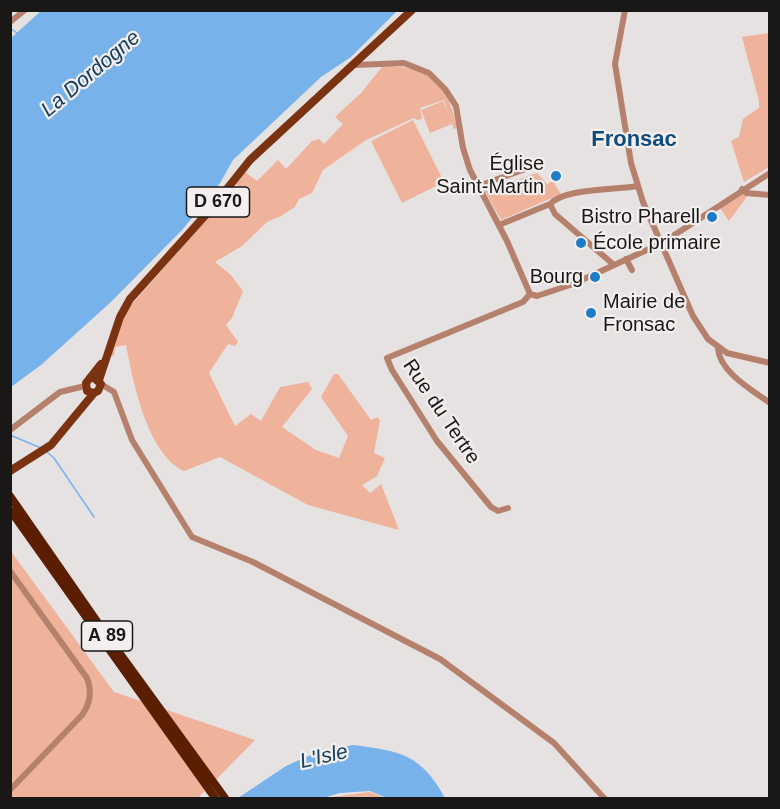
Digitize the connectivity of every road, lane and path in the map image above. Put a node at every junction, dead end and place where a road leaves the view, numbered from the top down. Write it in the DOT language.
graph roads {
  1 [pos="25,10"];
  2 [pos="412,10"];
  3 [pos="625,10"];
  4 [pos="10,22"];
  5 [pos="356,65"];
  6 [pos="534,166"];
  7 [pos="770,173"];
  8 [pos="478,186"];
  9 [pos="638,186"];
  10 [pos="742,189"];
  11 [pos="770,195"];
  12 [pos="550,204"];
  13 [pos="499,225"];
  14 [pos="662,243"];
  15 [pos="626,259"];
  16 [pos="614,265"];
  17 [pos="632,270"];
  18 [pos="530,294"];
  19 [pos="718,349"];
  20 [pos="770,363"];
  21 [pos="94,386"];
  22 [pos="770,403"];
  23 [pos="10,430"];
  24 [pos="10,471"];
  25 [pos="10,495"];
  26 [pos="508,508"];
  27 [pos="10,510"];
  28 [pos="10,571"];
  29 [pos="204,777"];
  30 [pos="10,790"];
  31 [pos="215,798"];
  32 [pos="225,798"];
  33 [pos="603,798"];
  1 -- 4 [label="street"];
  2 -- 5 [label="main road, D 670"];
  3 -- 9 [label="street"];
  5 -- 8 [label="street"];
  5 -- 21 [label="main road, D 670"];
  6 -- 8 [label="street"];
  7 -- 10 [label="street"];
  8 -- 13 [label="street"];
  9 -- 12 [label="street"];
  9 -- 14 [label="street"];
  10 -- 11 [label="street"];
  10 -- 14 [label="street"];
  12 -- 13 [label="street"];
  12 -- 16 [label="street"];
  13 -- 18 [label="street"];
  14 -- 15 [label="street"];
  14 -- 19 [label="street"];
  15 -- 16 [label="street"];
  15 -- 17 [label="street"];
  16 -- 18 [label="street"];
  18 -- 26 [label="street, Rue du Tertre"];
  19 -- 20 [label="street"];
  19 -- 22 [label="street"];
  21 -- 23 [label="street"];
  21 -- 24 [label="main road, D 670"];
  21 -- 33 [label="street"];
  25 -- 29 [label="highway, A 89"];
  27 -- 29 [label="highway, A 89"];
  28 -- 30 [label="street"];
  29 -- 31 [label="highway, A 89"];
  29 -- 32 [label="highway, A 89"];
}
